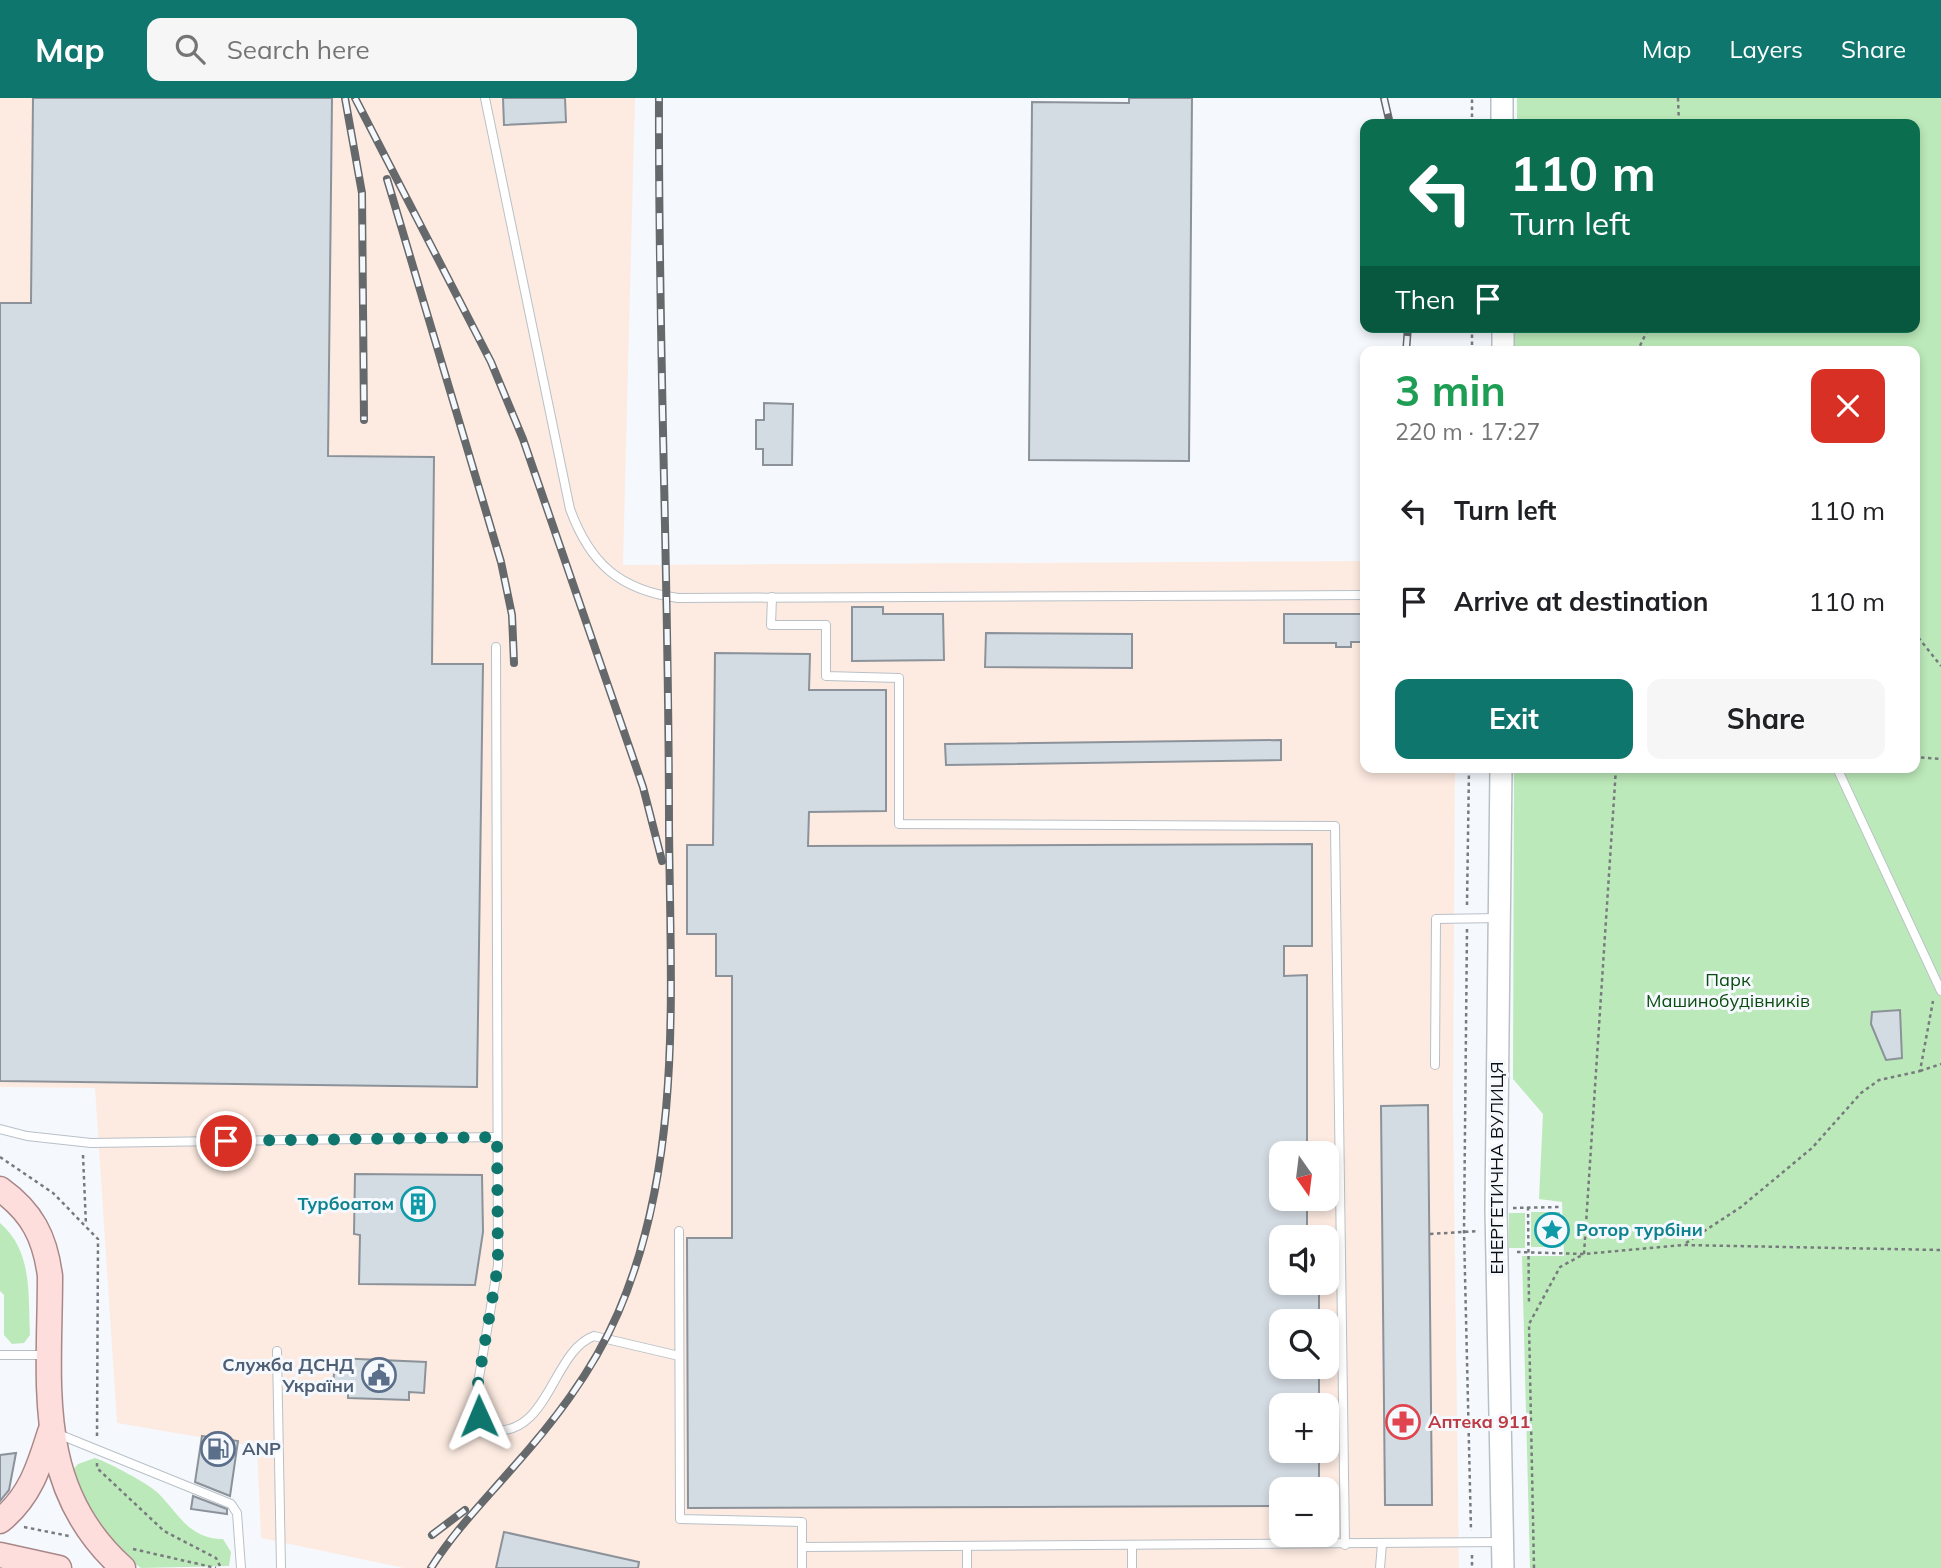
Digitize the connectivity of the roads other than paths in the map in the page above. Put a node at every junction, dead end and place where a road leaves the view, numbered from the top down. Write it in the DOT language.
graph roads {
  1 [pos="485,98"];
  2 [pos="1502,98"];
  3 [pos="1502,119"];
  4 [pos="1360,595"];
  5 [pos="772,597"];
  6 [pos="496,647"];
  7 [pos="1501,773"];
  8 [pos="1839,773"];
  9 [pos="1499,918"];
  10 [pos="1941,991"];
  11 [pos="1435,1065"];
  12 [pos="0,1129"];
  13 [pos="497,1137"];
  14 [pos="0,1189"];
  15 [pos="0,1208"];
  16 [pos="678,1231"];
  17 [pos="50,1276"];
  18 [pos="277,1351"];
  19 [pos="0,1355"];
  20 [pos="50,1355"];
  21 [pos="680,1356"];
  22 [pos="50,1431"];
  23 [pos="0,1521"];
  24 [pos="1503,1542"];
  25 [pos="1382,1544"];
  26 [pos="1345,1545"];
  27 [pos="967,1546"];
  28 [pos="1132,1546"];
  29 [pos="802,1547"];
  30 [pos="0,1555"];
  31 [pos="59,1568"];
  32 [pos="123,1568"];
  33 [pos="241,1568"];
  34 [pos="281,1568"];
  35 [pos="802,1568"];
  36 [pos="967,1568"];
  37 [pos="1132,1568"];
  38 [pos="1380,1568"];
  39 [pos="1503,1568"];
  1 -- 5 [label="lane"];
  2 -- 3 [label="street"];
  4 -- 5 [label="lane"];
  5 -- 26 [label="lane"];
  6 -- 13 [label="lane"];
  7 -- 9 [label="street, ЕНЕРГЕТИЧНА ВУЛИЦЯ"];
  8 -- 10 [label="lane"];
  9 -- 11 [label="lane"];
  9 -- 24 [label="street, ЕНЕРГЕТИЧНА ВУЛИЦЯ"];
  12 -- 13 [label="lane"];
  13 -- 21 [label="lane"];
  14 -- 17 [label="main road"];
  15 -- 17 [label="main road"];
  16 -- 21 [label="lane"];
  17 -- 20 [label="main road"];
  18 -- 34 [label="lane"];
  19 -- 20 [label="lane"];
  20 -- 22 [label="main road"];
  21 -- 29 [label="lane"];
  22 -- 23 [label="main road"];
  22 -- 32 [label="main road"];
  22 -- 33 [label="lane"];
  24 -- 25 [label="lane"];
  24 -- 39 [label="street, ЕНЕРГЕТИЧНА ВУЛИЦЯ"];
  25 -- 26 [label="lane"];
  25 -- 38 [label="lane"];
  26 -- 28 [label="lane"];
  27 -- 28 [label="lane"];
  27 -- 29 [label="lane"];
  27 -- 36 [label="lane"];
  28 -- 37 [label="lane"];
  29 -- 35 [label="lane"];
  30 -- 31 [label="main road"];
}
